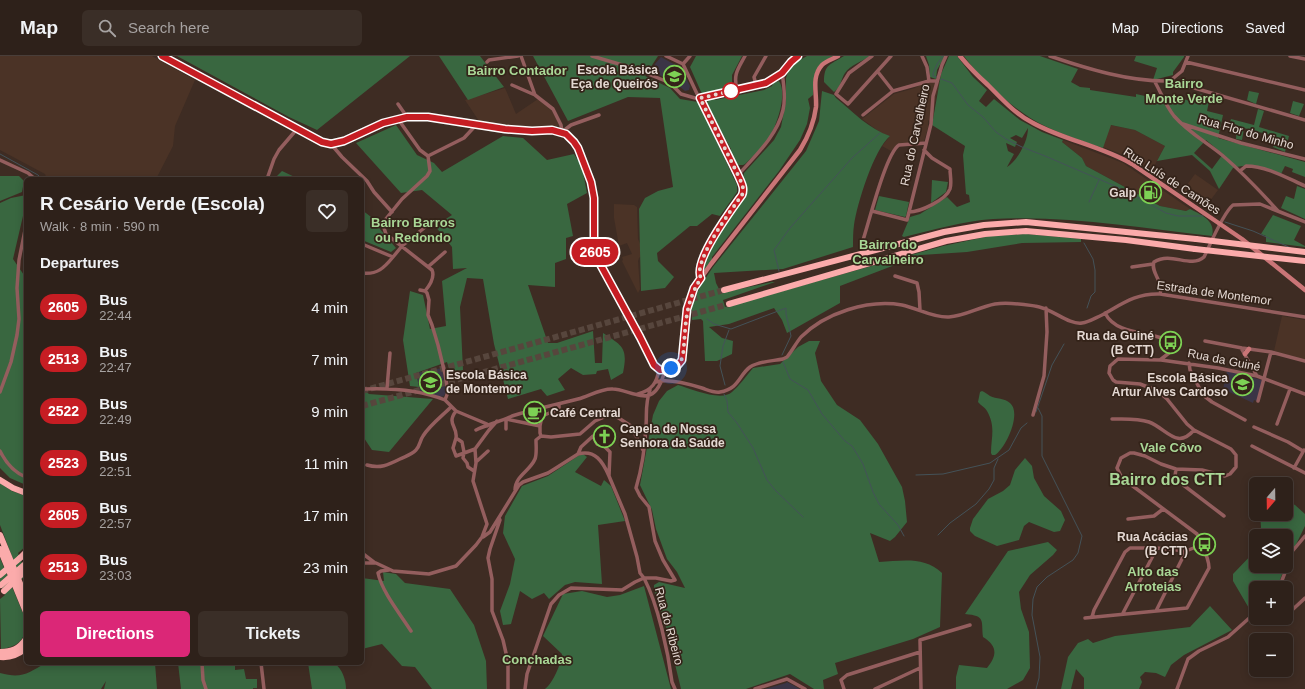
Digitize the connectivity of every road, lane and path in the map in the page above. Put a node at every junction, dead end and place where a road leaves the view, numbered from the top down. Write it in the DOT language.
graph roads {
  1 [pos="162,56"];
  2 [pos="519,56"];
  3 [pos="592,56"];
  4 [pos="666,56"];
  5 [pos="690,56"];
  6 [pos="745,56"];
  7 [pos="766,56"];
  8 [pos="798,56"];
  9 [pos="838,56"];
  10 [pos="872,56"];
  11 [pos="891,56"];
  12 [pos="922,56"];
  13 [pos="946,56"];
  14 [pos="960,56"];
  15 [pos="1050,56"];
  16 [pos="1188,56"];
  17 [pos="1290,56"];
  18 [pos="794,58"];
  19 [pos="1305,59"];
  20 [pos="487,62"];
  21 [pos="1186,62"];
  22 [pos="683,64"];
  23 [pos="878,72"];
  24 [pos="782,73"];
  25 [pos="755,81"];
  26 [pos="929,81"];
  27 [pos="937,81"];
  28 [pos="1170,81"];
  29 [pos="1155,82"];
  30 [pos="512,86"];
  31 [pos="737,90"];
  32 [pos="1305,90"];
  33 [pos="893,91"];
  34 [pos="535,95"];
  35 [pos="700,98"];
  36 [pos="398,104"];
  37 [pos="599,115"];
  38 [pos="864,115"];
  39 [pos="407,117"];
  40 [pos="398,119"];
  41 [pos="1305,120"];
  42 [pos="1181,123"];
  43 [pos="477,124"];
  44 [pos="297,129"];
  45 [pos="562,132"];
  46 [pos="926,143"];
  47 [pos="331,144"];
  48 [pos="924,150"];
  49 [pos="428,156"];
  50 [pos="1305,159"];
  51 [pos="0,160"];
  52 [pos="1240,171"];
  53 [pos="738,175"];
  54 [pos="32,177"];
  55 [pos="267,177"];
  56 [pos="363,177"];
  57 [pos="364,178"];
  58 [pos="1305,186"];
  59 [pos="872,210"];
  60 [pos="392,212"];
  61 [pos="909,212"];
  62 [pos="1280,212"];
  63 [pos="1305,222"];
  64 [pos="429,224"];
  65 [pos="1220,224"];
  66 [pos="24,235"];
  67 [pos="863,240"];
  68 [pos="364,245"];
  69 [pos="402,246"];
  70 [pos="445,252"];
  71 [pos="1305,252"];
  72 [pos="393,257"];
  73 [pos="1305,261"];
  74 [pos="1153,264"];
  75 [pos="429,266"];
  76 [pos="1132,267"];
  77 [pos="364,273"];
  78 [pos="895,276"];
  79 [pos="701,278"];
  80 [pos="420,290"];
  81 [pos="724,290"];
  82 [pos="1305,290"];
  83 [pos="425,291"];
  84 [pos="1160,294"];
  85 [pos="729,304"];
  86 [pos="1046,308"];
  87 [pos="920,310"];
  88 [pos="1105,313"];
  89 [pos="1305,317"];
  90 [pos="1205,341"];
  91 [pos="1241,348"];
  92 [pos="1249,349"];
  93 [pos="1169,352"];
  94 [pos="1271,352"];
  95 [pos="390,353"];
  96 [pos="1245,354"];
  97 [pos="1160,360"];
  98 [pos="1175,361"];
  99 [pos="1305,361"];
  100 [pos="1189,363"];
  101 [pos="1252,368"];
  102 [pos="662,370"];
  103 [pos="1245,373"];
  104 [pos="1257,376"];
  105 [pos="1265,378"];
  106 [pos="662,381"];
  107 [pos="656,382"];
  108 [pos="364,388"];
  109 [pos="388,388"];
  110 [pos="1290,389"];
  111 [pos="650,390"];
  112 [pos="0,392"];
  113 [pos="637,394"];
  114 [pos="1305,394"];
  115 [pos="648,396"];
  116 [pos="445,400"];
  117 [pos="1258,401"];
  118 [pos="559,404"];
  119 [pos="451,407"];
  120 [pos="456,411"];
  121 [pos="1033,415"];
  122 [pos="542,416"];
  123 [pos="506,419"];
  124 [pos="1112,419"];
  125 [pos="1245,420"];
  126 [pos="497,421"];
  127 [pos="530,423"];
  128 [pos="487,424"];
  129 [pos="1277,424"];
  130 [pos="540,426"];
  131 [pos="1254,427"];
  132 [pos="506,429"];
  133 [pos="476,430"];
  134 [pos="1194,430"];
  135 [pos="487,433"];
  136 [pos="542,436"];
  137 [pos="456,438"];
  138 [pos="1252,446"];
  139 [pos="475,450"];
  140 [pos="1304,450"];
  141 [pos="0,451"];
  142 [pos="488,451"];
  143 [pos="644,452"];
  144 [pos="463,454"];
  145 [pos="578,454"];
  146 [pos="476,463"];
  147 [pos="368,465"];
  148 [pos="1294,468"];
  149 [pos="1176,469"];
  150 [pos="474,471"];
  151 [pos="1305,473"];
  152 [pos="24,476"];
  153 [pos="609,476"];
  154 [pos="0,480"];
  155 [pos="515,490"];
  156 [pos="24,493"];
  157 [pos="1163,509"];
  158 [pos="1224,516"];
  159 [pos="499,518"];
  160 [pos="1128,519"];
  161 [pos="0,535"];
  162 [pos="1305,536"];
  163 [pos="482,537"];
  164 [pos="1201,546"];
  165 [pos="1157,548"];
  166 [pos="0,549"];
  167 [pos="1186,551"];
  168 [pos="24,554"];
  169 [pos="364,554"];
  170 [pos="364,563"];
  171 [pos="376,563"];
  172 [pos="24,568"];
  173 [pos="390,570"];
  174 [pos="0,575"];
  175 [pos="644,578"];
  176 [pos="1282,581"];
  177 [pos="1,589"];
  178 [pos="24,593"];
  179 [pos="1305,598"];
  180 [pos="24,607"];
  181 [pos="1293,609"];
  182 [pos="1156,611"];
  183 [pos="1123,614"];
  184 [pos="1092,617"];
  185 [pos="1085,618"];
  186 [pos="1249,618"];
  187 [pos="970,625"];
  188 [pos="411,631"];
  189 [pos="24,641"];
  190 [pos="24,650"];
  191 [pos="0,652"];
  192 [pos="920,652"];
  193 [pos="0,657"];
  194 [pos="202,665"];
  195 [pos="261,665"];
  196 [pos="920,668"];
  197 [pos="206,689"];
  198 [pos="264,689"];
  199 [pos="508,689"];
  200 [pos="525,689"];
  201 [pos="675,689"];
  202 [pos="755,689"];
  203 [pos="805,689"];
  204 [pos="844,689"];
  205 [pos="875,689"];
  206 [pos="921,689"];
  207 [pos="1177,689"];
  1 -- 44 [label="main road"];
  2 -- 20 [label="street"];
  2 -- 34 [label="street"];
  3 -- 35 [label="street"];
  4 -- 22 [label="street"];
  5 -- 22 [label="street"];
  6 -- 31 [label="street"];
  7 -- 25 [label="street"];
  8 -- 18 [label="street"];
  9 -- 79 [label="main road"];
  10 -- 23 [label="street"];
  11 -- 23 [label="street"];
  12 -- 26 [label="street"];
  13 -- 27 [label="street, Rua do Carvalheiro"];
  14 -- 65 [label="main road, Rua Luís de Camões"];
  15 -- 29 [label="street"];
  16 -- 21 [label="street"];
  17 -- 19 [label="street"];
  18 -- 24 [label="street"];
  21 -- 28 [label="street"];
  21 -- 32 [label="street"];
  22 -- 35 [label="street"];
  23 -- 33 [label="street"];
  24 -- 31 [label="street"];
  24 -- 53 [label="street"];
  26 -- 27 [label="street"];
  26 -- 33 [label="street"];
  27 -- 46 [label="street, Rua do Carvalheiro"];
  28 -- 29 [label="street"];
  28 -- 41 [label="street"];
  29 -- 42 [label="street"];
  30 -- 34 [label="street"];
  31 -- 35 [label="street"];
  33 -- 38 [label="street"];
  34 -- 45 [label="street"];
  35 -- 53 [label="street"];
  36 -- 39 [label="street"];
  37 -- 45 [label="street"];
  39 -- 40 [label="main road"];
  39 -- 43 [label="main road"];
  40 -- 47 [label="main road"];
  40 -- 49 [label="street"];
  42 -- 50 [label="street, Rua Flor do Minho"];
  42 -- 52 [label="street"];
  43 -- 45 [label="main road"];
  43 -- 49 [label="street"];
  44 -- 47 [label="main road"];
  44 -- 55 [label="street"];
  45 -- 102 [label="main road"];
  46 -- 48 [label="street, Rua do Carvalheiro"];
  46 -- 59 [label="street"];
  47 -- 56 [label="street"];
  48 -- 61 [label="street, Rua do Carvalheiro"];
  48 -- 61 [label="street"];
  49 -- 60 [label="street"];
  51 -- 54 [label="street"];
  52 -- 58 [label="street"];
  52 -- 62 [label="street"];
  53 -- 79 [label="street"];
  57 -- 60 [label="street"];
  59 -- 61 [label="street, Rua do Carvalheiro"];
  59 -- 67 [label="street"];
  60 -- 69 [label="street"];
  62 -- 63 [label="street"];
  62 -- 65 [label="street"];
  64 -- 69 [label="street"];
  65 -- 74 [label="street"];
  65 -- 82 [label="main road, Rua Luís de Camões"];
  66 -- 112 [label="street"];
  68 -- 72 [label="street"];
  69 -- 72 [label="street"];
  69 -- 75 [label="street"];
  70 -- 75 [label="street"];
  71 -- 81 [label="highway, bridge"];
  72 -- 77 [label="street"];
  73 -- 85 [label="highway, bridge"];
  74 -- 76 [label="street"];
  74 -- 84 [label="street"];
  75 -- 83 [label="street"];
  78 -- 87 [label="street"];
  79 -- 102 [label="main road"];
  80 -- 83 [label="street"];
  83 -- 116 [label="street"];
  84 -- 88 [label="street, Estrada de Montemor"];
  84 -- 89 [label="street, Estrada de Montemor"];
  86 -- 87 [label="street, Estrada de Montemor"];
  86 -- 88 [label="street, Estrada de Montemor"];
  86 -- 121 [label="street"];
  87 -- 106 [label="street, Estrada de Montemor"];
  88 -- 93 [label="street"];
  90 -- 91 [label="street"];
  91 -- 92 [label="street"];
  91 -- 96 [label="street"];
  92 -- 94 [label="street"];
  92 -- 96 [label="main road"];
  93 -- 97 [label="street"];
  93 -- 98 [label="street"];
  94 -- 99 [label="street"];
  94 -- 105 [label="street"];
  95 -- 109 [label="street"];
  96 -- 101 [label="street"];
  97 -- 98 [label="street, Rua da Guiné"];
  97 -- 134 [label="street, Rua da Guiné"];
  98 -- 100 [label="street, Rua da Guiné"];
  100 -- 103 [label="street, Rua da Guiné"];
  100 -- 125 [label="street"];
  101 -- 103 [label="street"];
  101 -- 104 [label="street"];
  102 -- 106 [label="street"];
  102 -- 107 [label="street"];
  103 -- 104 [label="street, Rua da Guiné"];
  104 -- 105 [label="street, Rua da Guiné"];
  105 -- 110 [label="street, Rua da Guiné"];
  105 -- 117 [label="street"];
  106 -- 107 [label="street, Estrada de Montemor"];
  106 -- 115 [label="street"];
  107 -- 111 [label="street, Rua do Ribeiro"];
  108 -- 109 [label="street"];
  109 -- 116 [label="street"];
  110 -- 114 [label="street, Rua da Guiné"];
  110 -- 129 [label="street"];
  111 -- 113 [label="street"];
  111 -- 115 [label="street, Rua do Ribeiro"];
  113 -- 115 [label="street"];
  113 -- 118 [label="street"];
  115 -- 143 [label="street, Rua do Ribeiro"];
  116 -- 119 [label="street"];
  118 -- 122 [label="street"];
  118 -- 123 [label="street"];
  119 -- 120 [label="street"];
  119 -- 147 [label="street"];
  120 -- 128 [label="street"];
  120 -- 137 [label="street"];
  122 -- 127 [label="street"];
  122 -- 130 [label="street"];
  123 -- 126 [label="street"];
  123 -- 127 [label="street"];
  123 -- 132 [label="street"];
  124 -- 134 [label="street"];
  126 -- 128 [label="street"];
  126 -- 135 [label="street"];
  127 -- 130 [label="street"];
  128 -- 133 [label="street"];
  128 -- 135 [label="street"];
  130 -- 136 [label="street"];
  131 -- 140 [label="street"];
  134 -- 149 [label="street"];
  135 -- 139 [label="street"];
  136 -- 143 [label="street"];
  136 -- 155 [label="street"];
  137 -- 144 [label="street"];
  137 -- 144 [label="street"];
  138 -- 148 [label="street"];
  139 -- 144 [label="street"];
  139 -- 146 [label="street"];
  140 -- 148 [label="street"];
  141 -- 152 [label="street"];
  142 -- 146 [label="street"];
  143 -- 175 [label="street, Rua do Ribeiro"];
  144 -- 150 [label="street"];
  145 -- 153 [label="street"];
  145 -- 153 [label="street"];
  145 -- 155 [label="street"];
  146 -- 150 [label="street"];
  148 -- 151 [label="street"];
  149 -- 157 [label="street"];
  149 -- 158 [label="street"];
  150 -- 163 [label="street"];
  153 -- 175 [label="street"];
  154 -- 156 [label="highway"];
  155 -- 159 [label="street"];
  157 -- 160 [label="street"];
  157 -- 164 [label="street"];
  159 -- 163 [label="street"];
  159 -- 199 [label="street"];
  161 -- 178 [label="highway"];
  162 -- 176 [label="street"];
  163 -- 173 [label="street"];
  164 -- 167 [label="street"];
  164 -- 182 [label="street"];
  165 -- 167 [label="street"];
  165 -- 183 [label="street"];
  165 -- 184 [label="street"];
  166 -- 180 [label="highway"];
  167 -- 182 [label="street"];
  168 -- 174 [label="highway, bridge"];
  169 -- 171 [label="street"];
  170 -- 171 [label="street"];
  171 -- 173 [label="street"];
  172 -- 177 [label="highway, bridge"];
  173 -- 188 [label="street"];
  175 -- 200 [label="street"];
  175 -- 201 [label="street, Rua do Ribeiro"];
  179 -- 181 [label="street"];
  182 -- 183 [label="street"];
  183 -- 184 [label="street"];
  184 -- 185 [label="street"];
  186 -- 207 [label="street"];
  187 -- 192 [label="street"];
  189 -- 191 [label="highway"];
  190 -- 193 [label="highway"];
  192 -- 196 [label="street"];
  192 -- 204 [label="street"];
  194 -- 197 [label="street"];
  195 -- 198 [label="street"];
  196 -- 205 [label="street"];
  196 -- 206 [label="street"];
  202 -- 203 [label="street"];
}
